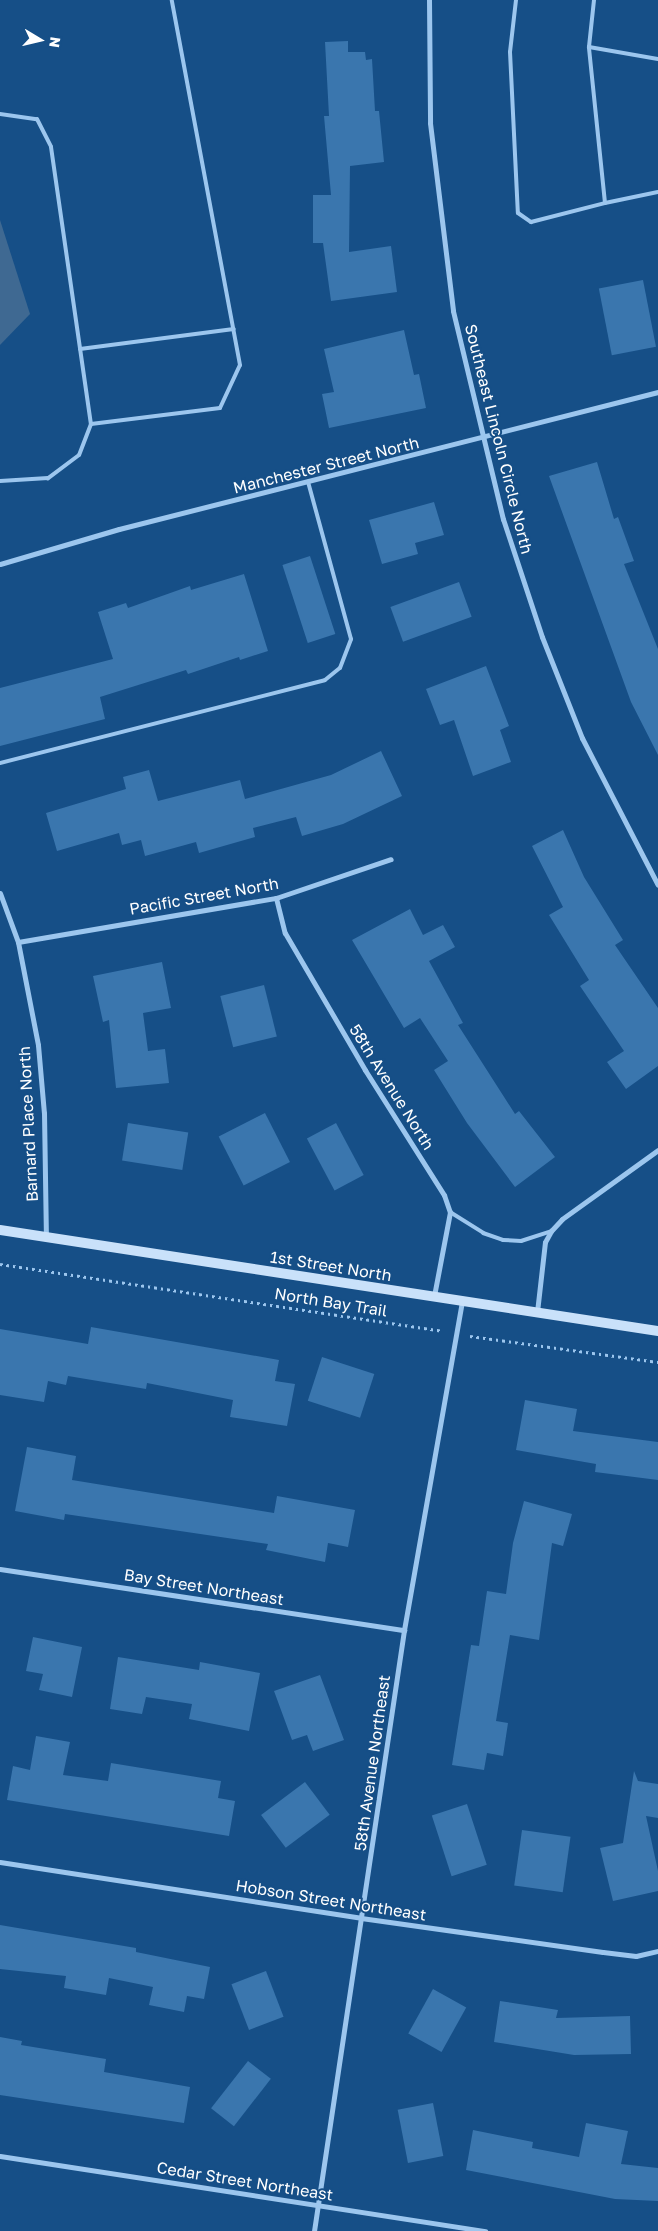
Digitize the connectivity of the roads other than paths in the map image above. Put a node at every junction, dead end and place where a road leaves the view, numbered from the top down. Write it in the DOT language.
graph roads {
  1 [pos="172,0"];
  2 [pos="429,0"];
  3 [pos="516,0"];
  4 [pos="594,0"];
  5 [pos="589,47"];
  6 [pos="658,59"];
  7 [pos="0,114"];
  8 [pos="658,192"];
  9 [pos="605,204"];
  10 [pos="234,329"];
  11 [pos="80,348"];
  12 [pos="658,392"];
  13 [pos="91,424"];
  14 [pos="484,438"];
  15 [pos="0,481"];
  16 [pos="308,482"];
  17 [pos="0,564"];
  18 [pos="0,762"];
  19 [pos="391,859"];
  20 [pos="658,885"];
  21 [pos="0,893"];
  22 [pos="276,898"];
  23 [pos="18,942"];
  24 [pos="658,1150"];
  25 [pos="450,1212"];
  26 [pos="0,1230"];
  27 [pos="551,1231"];
  28 [pos="46,1238"];
  29 [pos="434,1296"];
  30 [pos="462,1301"];
  31 [pos="537,1312"];
  32 [pos="658,1331"];
  33 [pos="0,1569"];
  34 [pos="404,1630"];
  35 [pos="0,1862"];
  36 [pos="361,1918"];
  37 [pos="658,1951"];
  38 [pos="0,2156"];
  39 [pos="318,2205"];
  40 [pos="314,2231"];
  41 [pos="486,2231"];
  1 -- 10 [label="lane"];
  2 -- 14 [label="street, Southeast Lincoln Circle North"];
  3 -- 9 [label="lane"];
  4 -- 5 [label="lane"];
  5 -- 6 [label="lane"];
  5 -- 9 [label="lane"];
  7 -- 11 [label="lane"];
  8 -- 9 [label="lane"];
  10 -- 11 [label="lane"];
  10 -- 13 [label="lane"];
  11 -- 13 [label="lane"];
  12 -- 14 [label="street, Manchester Street North"];
  13 -- 15 [label="lane"];
  14 -- 16 [label="street, Manchester Street North"];
  14 -- 20 [label="street, Southeast Lincoln Circle North"];
  16 -- 17 [label="street, Manchester Street North"];
  16 -- 18 [label="lane"];
  19 -- 22 [label="street, Pacific Street North"];
  21 -- 23 [label="street, Barnard Place North"];
  22 -- 23 [label="street, Pacific Street North"];
  22 -- 25 [label="street, 58th Avenue North"];
  23 -- 28 [label="street, Barnard Place North"];
  24 -- 27 [label="street"];
  25 -- 27 [label="lane"];
  25 -- 29 [label="street"];
  26 -- 28 [label="street, 1st Street North"];
  27 -- 31 [label="street"];
  28 -- 29 [label="street, 1st Street North"];
  29 -- 30 [label="street, 1st Street North"];
  30 -- 31 [label="street, 1st Street North"];
  30 -- 34 [label="street, 58th Avenue Northeast"];
  31 -- 32 [label="street, 1st Street North"];
  33 -- 34 [label="street, Bay Street Northeast"];
  34 -- 36 [label="street, 58th Avenue Northeast"];
  35 -- 36 [label="street, Hobson Street Northeast"];
  36 -- 37 [label="street, Hobson Street Northeast"];
  36 -- 39 [label="street, 58th Avenue Northeast"];
  38 -- 39 [label="street, Cedar Street Northeast"];
  39 -- 40 [label="street, 58th Avenue Northeast"];
  39 -- 41 [label="street, Cedar Street Northeast"];
}
